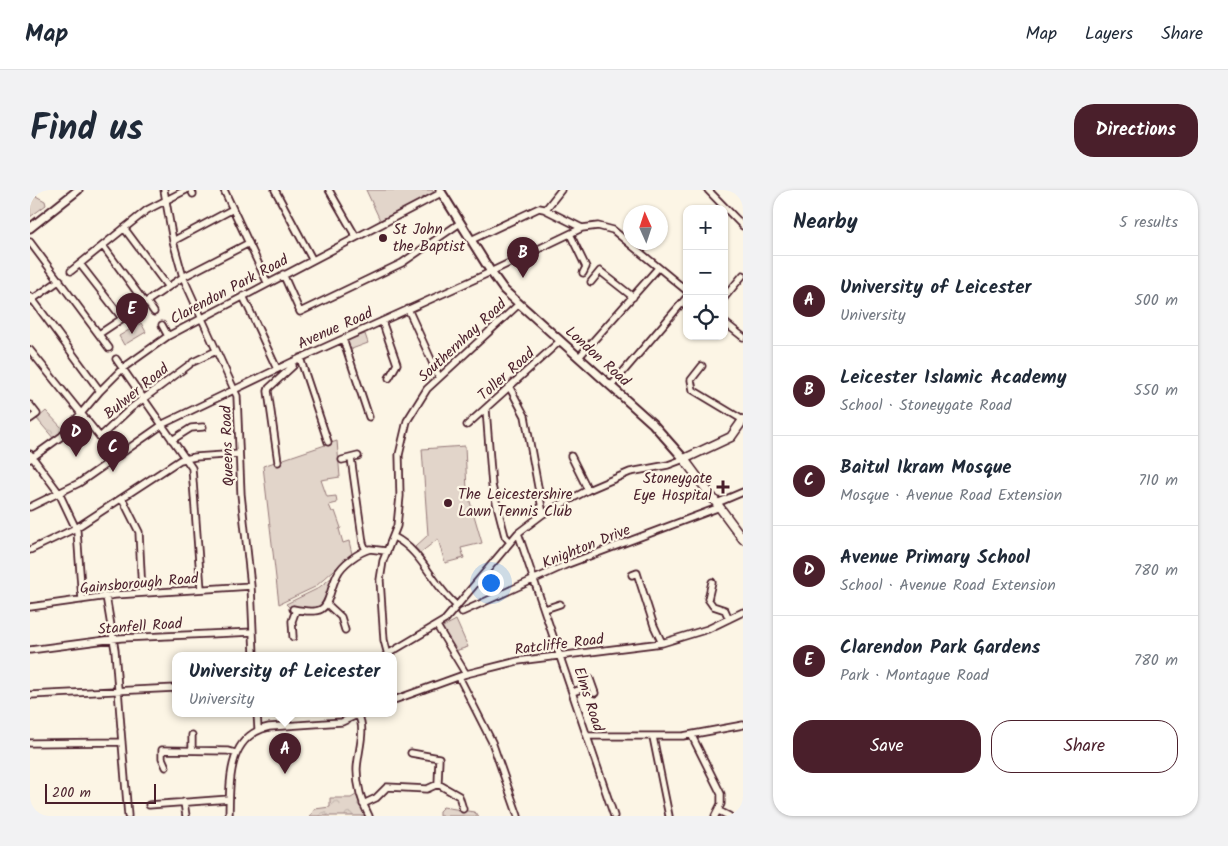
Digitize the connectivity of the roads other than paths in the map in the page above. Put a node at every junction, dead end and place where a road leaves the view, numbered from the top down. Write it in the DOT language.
graph roads {
  1 [pos="78,190"];
  2 [pos="164,190"];
  3 [pos="186,190"];
  4 [pos="224,190"];
  5 [pos="275,190"];
  6 [pos="330,190"];
  7 [pos="561,190"];
  8 [pos="708,190"];
  9 [pos="441,191"];
  10 [pos="165,200"];
  11 [pos="233,209"];
  12 [pos="546,210"];
  13 [pos="460,223"];
  14 [pos="743,226"];
  15 [pos="30,228"];
  16 [pos="124,228"];
  17 [pos="582,228"];
  18 [pos="570,234"];
  19 [pos="356,237"];
  20 [pos="470,240"];
  21 [pos="173,241"];
  22 [pos="30,242"];
  23 [pos="249,243"];
  24 [pos="103,246"];
  25 [pos="312,259"];
  26 [pos="80,264"];
  27 [pos="658,268"];
  28 [pos="71,271"];
  29 [pos="491,272"];
  30 [pos="583,273"];
  31 [pos="283,274"];
  32 [pos="743,275"];
  33 [pos="183,277"];
  34 [pos="60,280"];
  35 [pos="267,282"];
  36 [pos="590,282"];
  37 [pos="168,287"];
  38 [pos="683,288"];
  39 [pos="726,295"];
  40 [pos="243,296"];
  41 [pos="633,297"];
  42 [pos="31,298"];
  43 [pos="146,302"];
  44 [pos="683,302"];
  45 [pos="519,304"];
  46 [pos="137,308"];
  47 [pos="408,310"];
  48 [pos="154,312"];
  49 [pos="128,314"];
  50 [pos="122,318"];
  51 [pos="201,318"];
  52 [pos="382,321"];
  53 [pos="162,325"];
  54 [pos="728,325"];
  55 [pos="99,334"];
  56 [pos="168,336"];
  57 [pos="743,336"];
  58 [pos="343,339"];
  59 [pos="560,341"];
  60 [pos="108,348"];
  61 [pos="30,350"];
  62 [pos="216,351"];
  63 [pos="579,357"];
  64 [pos="300,358"];
  65 [pos="116,359"];
  66 [pos="292,362"];
  67 [pos="702,366"];
  68 [pos="123,368"];
  69 [pos="387,368"];
  70 [pos="277,369"];
  71 [pos="393,372"];
  72 [pos="439,377"];
  73 [pos="389,378"];
  74 [pos="611,386"];
  75 [pos="234,388"];
  76 [pos="510,388"];
  77 [pos="100,391"];
  78 [pos="143,399"];
  79 [pos="30,405"];
  80 [pos="486,409"];
  81 [pos="81,414"];
  82 [pos="369,417"];
  83 [pos="30,419"];
  84 [pos="743,420"];
  85 [pos="162,425"];
  86 [pos="467,425"];
  87 [pos="203,428"];
  88 [pos="99,436"];
  89 [pos="172,440"];
  90 [pos="328,442"];
  91 [pos="674,446"];
  92 [pos="239,454"];
  93 [pos="358,456"];
  94 [pos="571,456"];
  95 [pos="31,457"];
  96 [pos="186,458"];
  97 [pos="351,458"];
  98 [pos="114,459"];
  99 [pos="684,459"];
  100 [pos="342,460"];
  101 [pos="278,462"];
  102 [pos="668,465"];
  103 [pos="588,490"];
  104 [pos="743,492"];
  105 [pos="60,493"];
  106 [pos="122,498"];
  107 [pos="718,505"];
  108 [pos="30,507"];
  109 [pos="544,514"];
  110 [pos="76,528"];
  111 [pos="518,533"];
  112 [pos="394,537"];
  113 [pos="743,539"];
  114 [pos="510,542"];
  115 [pos="30,550"];
  116 [pos="366,550"];
  117 [pos="386,551"];
  118 [pos="632,575"];
  119 [pos="535,580"];
  120 [pos="712,582"];
  121 [pos="251,586"];
  122 [pos="201,589"];
  123 [pos="142,593"];
  124 [pos="106,596"];
  125 [pos="82,600"];
  126 [pos="327,604"];
  127 [pos="560,604"];
  128 [pos="457,606"];
  129 [pos="30,607"];
  130 [pos="545,609"];
  131 [pos="462,612"];
  132 [pos="743,612"];
  133 [pos="729,619"];
  134 [pos="437,626"];
  135 [pos="345,630"];
  136 [pos="253,632"];
  137 [pos="291,636"];
  138 [pos="114,638"];
  139 [pos="662,642"];
  140 [pos="30,650"];
  141 [pos="254,652"];
  142 [pos="386,652"];
  143 [pos="392,652"];
  144 [pos="562,656"];
  145 [pos="466,674"];
  146 [pos="460,677"];
  147 [pos="172,688"];
  148 [pos="118,691"];
  149 [pos="573,692"];
  150 [pos="595,693"];
  151 [pos="30,694"];
  152 [pos="397,699"];
  153 [pos="257,717"];
  154 [pos="353,717"];
  155 [pos="361,717"];
  156 [pos="743,725"];
  157 [pos="258,729"];
  158 [pos="192,735"];
  159 [pos="587,736"];
  160 [pos="692,736"];
  161 [pos="653,737"];
  162 [pos="122,742"];
  163 [pos="30,743"];
  164 [pos="192,749"];
  165 [pos="411,752"];
  166 [pos="235,753"];
  167 [pos="166,767"];
  168 [pos="438,784"];
  169 [pos="230,799"];
  170 [pos="184,802"];
  171 [pos="363,804"];
  172 [pos="149,805"];
  173 [pos="463,809"];
  174 [pos="717,813"];
  175 [pos="128,816"];
  176 [pos="186,816"];
  177 [pos="229,816"];
  178 [pos="369,816"];
  179 [pos="518,816"];
  180 [pos="614,816"];
  181 [pos="669,816"];
  182 [pos="729,816"];
  1 -- 15 [label="main road"];
  2 -- 10 [label="street, Queens Road"];
  3 -- 10 [label="street"];
  4 -- 11 [label="street"];
  5 -- 25 [label="street"];
  6 -- 19 [label="street"];
  7 -- 12 [label="street"];
  8 -- 14 [label="street"];
  9 -- 13 [label="main road, London Road"];
  9 -- 19 [label="street, Clarendon Park Road"];
  10 -- 16 [label="street"];
  10 -- 21 [label="street, Queens Road"];
  11 -- 21 [label="street"];
  11 -- 23 [label="street"];
  12 -- 17 [label="street"];
  12 -- 20 [label="street"];
  13 -- 20 [label="main road, London Road"];
  13 -- 31 [label="street"];
  16 -- 24 [label="street"];
  16 -- 37 [label="street"];
  17 -- 18 [label="street, Avenue Road"];
  17 -- 27 [label="street"];
  18 -- 29 [label="street, Avenue Road"];
  18 -- 30 [label="street"];
  19 -- 25 [label="street, Clarendon Park Road"];
  20 -- 29 [label="main road, London Road"];
  21 -- 33 [label="street, Queens Road"];
  22 -- 34 [label="street"];
  23 -- 33 [label="street"];
  23 -- 35 [label="street"];
  24 -- 26 [label="street"];
  24 -- 43 [label="street"];
  25 -- 31 [label="street, Clarendon Park Road"];
  26 -- 28 [label="street"];
  26 -- 50 [label="street"];
  27 -- 38 [label="street"];
  27 -- 41 [label="street"];
  29 -- 45 [label="main road, London Road"];
  29 -- 47 [label="street, Avenue Road"];
  31 -- 35 [label="street, Clarendon Park Road"];
  32 -- 39 [label="street"];
  33 -- 37 [label="street"];
  33 -- 51 [label="street, Queens Road"];
  34 -- 42 [label="street"];
  34 -- 55 [label="street"];
  35 -- 40 [label="street, Clarendon Park Road"];
  36 -- 41 [label="street"];
  37 -- 43 [label="street"];
  40 -- 51 [label="street, Clarendon Park Road"];
  40 -- 70 [label="street"];
  41 -- 63 [label="street"];
  42 -- 77 [label="street"];
  43 -- 46 [label="street"];
  43 -- 48 [label="street"];
  44 -- 74 [label="street"];
  45 -- 59 [label="main road, London Road"];
  45 -- 72 [label="street, Southernhay Road"];
  47 -- 52 [label="street, Avenue Road"];
  47 -- 72 [label="street"];
  49 -- 50 [label="street"];
  50 -- 55 [label="street"];
  51 -- 56 [label="street, Clarendon Park Road"];
  51 -- 62 [label="street, Queens Road"];
  52 -- 58 [label="street, Avenue Road"];
  52 -- 71 [label="street"];
  53 -- 56 [label="street"];
  54 -- 57 [label="street"];
  55 -- 60 [label="street"];
  56 -- 68 [label="street, Clarendon Park Road"];
  58 -- 64 [label="street, Avenue Road"];
  58 -- 82 [label="street"];
  59 -- 63 [label="main road, London Road"];
  59 -- 76 [label="street, Toller Road"];
  61 -- 81 [label="street"];
  62 -- 75 [label="street, Queens Road"];
  62 -- 78 [label="street, Bulwer Road"];
  63 -- 74 [label="main road, London Road"];
  64 -- 66 [label="street, Avenue Road"];
  64 -- 90 [label="street"];
  65 -- 68 [label="street"];
  66 -- 70 [label="street"];
  66 -- 101 [label="street, Avenue Road"];
  67 -- 84 [label="street"];
  68 -- 77 [label="street, Clarendon Park Road"];
  68 -- 78 [label="street"];
  69 -- 71 [label="street"];
  70 -- 75 [label="street"];
  71 -- 73 [label="street"];
  72 -- 112 [label="street, Southernhay Road"];
  74 -- 91 [label="main road, London Road"];
  75 -- 85 [label="street"];
  75 -- 92 [label="street, Queens Road"];
  76 -- 80 [label="street, Toller Road"];
  76 -- 109 [label="street"];
  77 -- 81 [label="street, Clarendon Park Road"];
  78 -- 85 [label="street"];
  78 -- 88 [label="street, Bulwer Road"];
  79 -- 83 [label="street"];
  80 -- 86 [label="street, Toller Road"];
  80 -- 114 [label="street"];
  81 -- 88 [label="street"];
  81 -- 95 [label="street, Clarendon Park Road"];
  84 -- 99 [label="highway"];
  85 -- 89 [label="street"];
  85 -- 98 [label="street"];
  87 -- 89 [label="street"];
  88 -- 98 [label="street"];
  89 -- 96 [label="street"];
  91 -- 99 [label="main road, London Road"];
  91 -- 102 [label="street"];
  92 -- 96 [label="street"];
  92 -- 121 [label="street, Queens Road"];
  93 -- 97 [label="street"];
  94 -- 103 [label="street"];
  95 -- 105 [label="street"];
  96 -- 106 [label="street"];
  96 -- 122 [label="street"];
  97 -- 100 [label="street"];
  97 -- 116 [label="street"];
  98 -- 105 [label="street"];
  99 -- 102 [label="street"];
  99 -- 107 [label="highway, London Road"];
  102 -- 103 [label="street"];
  103 -- 109 [label="street"];
  104 -- 107 [label="street, Knighton Drive"];
  105 -- 108 [label="street"];
  105 -- 110 [label="street"];
  106 -- 110 [label="street"];
  106 -- 123 [label="street"];
  107 -- 113 [label="highway, London Road"];
  107 -- 119 [label="street, Knighton Drive"];
  109 -- 111 [label="street"];
  110 -- 115 [label="street"];
  110 -- 125 [label="street"];
  111 -- 114 [label="street"];
  111 -- 119 [label="street, Elms Road"];
  112 -- 117 [label="street, Southernhay Road"];
  112 -- 128 [label="street"];
  114 -- 128 [label="street"];
  116 -- 117 [label="street"];
  116 -- 126 [label="street"];
  117 -- 142 [label="street, Southernhay Road"];
  118 -- 139 [label="street"];
  119 -- 130 [label="street, Elms Road"];
  119 -- 131 [label="street, Knighton Drive"];
  120 -- 133 [label="street"];
  121 -- 122 [label="street, Gainsborough Road"];
  121 -- 136 [label="street, Queens Road"];
  122 -- 123 [label="street, Gainsborough Road"];
  123 -- 124 [label="street, Gainsborough Road"];
  124 -- 125 [label="street, Gainsborough Road"];
  124 -- 138 [label="street"];
  125 -- 129 [label="street, Gainsborough Road"];
  126 -- 135 [label="street"];
  126 -- 137 [label="street"];
  127 -- 130 [label="street"];
  128 -- 134 [label="street"];
  130 -- 144 [label="street, Elms Road"];
  132 -- 133 [label="street, Ratcliffe Road"];
  133 -- 139 [label="street, Ratcliffe Road"];
  134 -- 143 [label="street"];
  134 -- 145 [label="street"];
  136 -- 138 [label="street, Stanfell Road"];
  136 -- 141 [label="street, Queens Road"];
  138 -- 140 [label="street, Stanfell Road"];
  138 -- 148 [label="street"];
  139 -- 144 [label="street, Ratcliffe Road"];
  144 -- 145 [label="street, Ratcliffe Road"];
  144 -- 149 [label="street, Elms Road"];
  145 -- 146 [label="street, Ratcliffe Road"];
  146 -- 152 [label="street, Ratcliffe Road"];
  146 -- 179 [label="street"];
  147 -- 148 [label="street"];
  148 -- 151 [label="street"];
  148 -- 162 [label="street"];
  149 -- 150 [label="street"];
  149 -- 159 [label="street, Elms Road"];
  153 -- 157 [label="street"];
  154 -- 157 [label="street"];
  155 -- 171 [label="street"];
  156 -- 160 [label="street"];
  157 -- 166 [label="street"];
  158 -- 164 [label="street"];
  159 -- 161 [label="street"];
  159 -- 180 [label="street, Elms Road"];
  160 -- 161 [label="street"];
  160 -- 174 [label="street"];
  161 -- 181 [label="street"];
  162 -- 163 [label="street"];
  162 -- 175 [label="street"];
  164 -- 166 [label="street"];
  164 -- 167 [label="street"];
  165 -- 168 [label="street"];
  166 -- 169 [label="street"];
  168 -- 171 [label="street"];
  168 -- 173 [label="street"];
  169 -- 170 [label="street"];
  169 -- 177 [label="street"];
  170 -- 172 [label="street"];
  170 -- 176 [label="street"];
  171 -- 178 [label="street"];
  174 -- 182 [label="street"];
}
